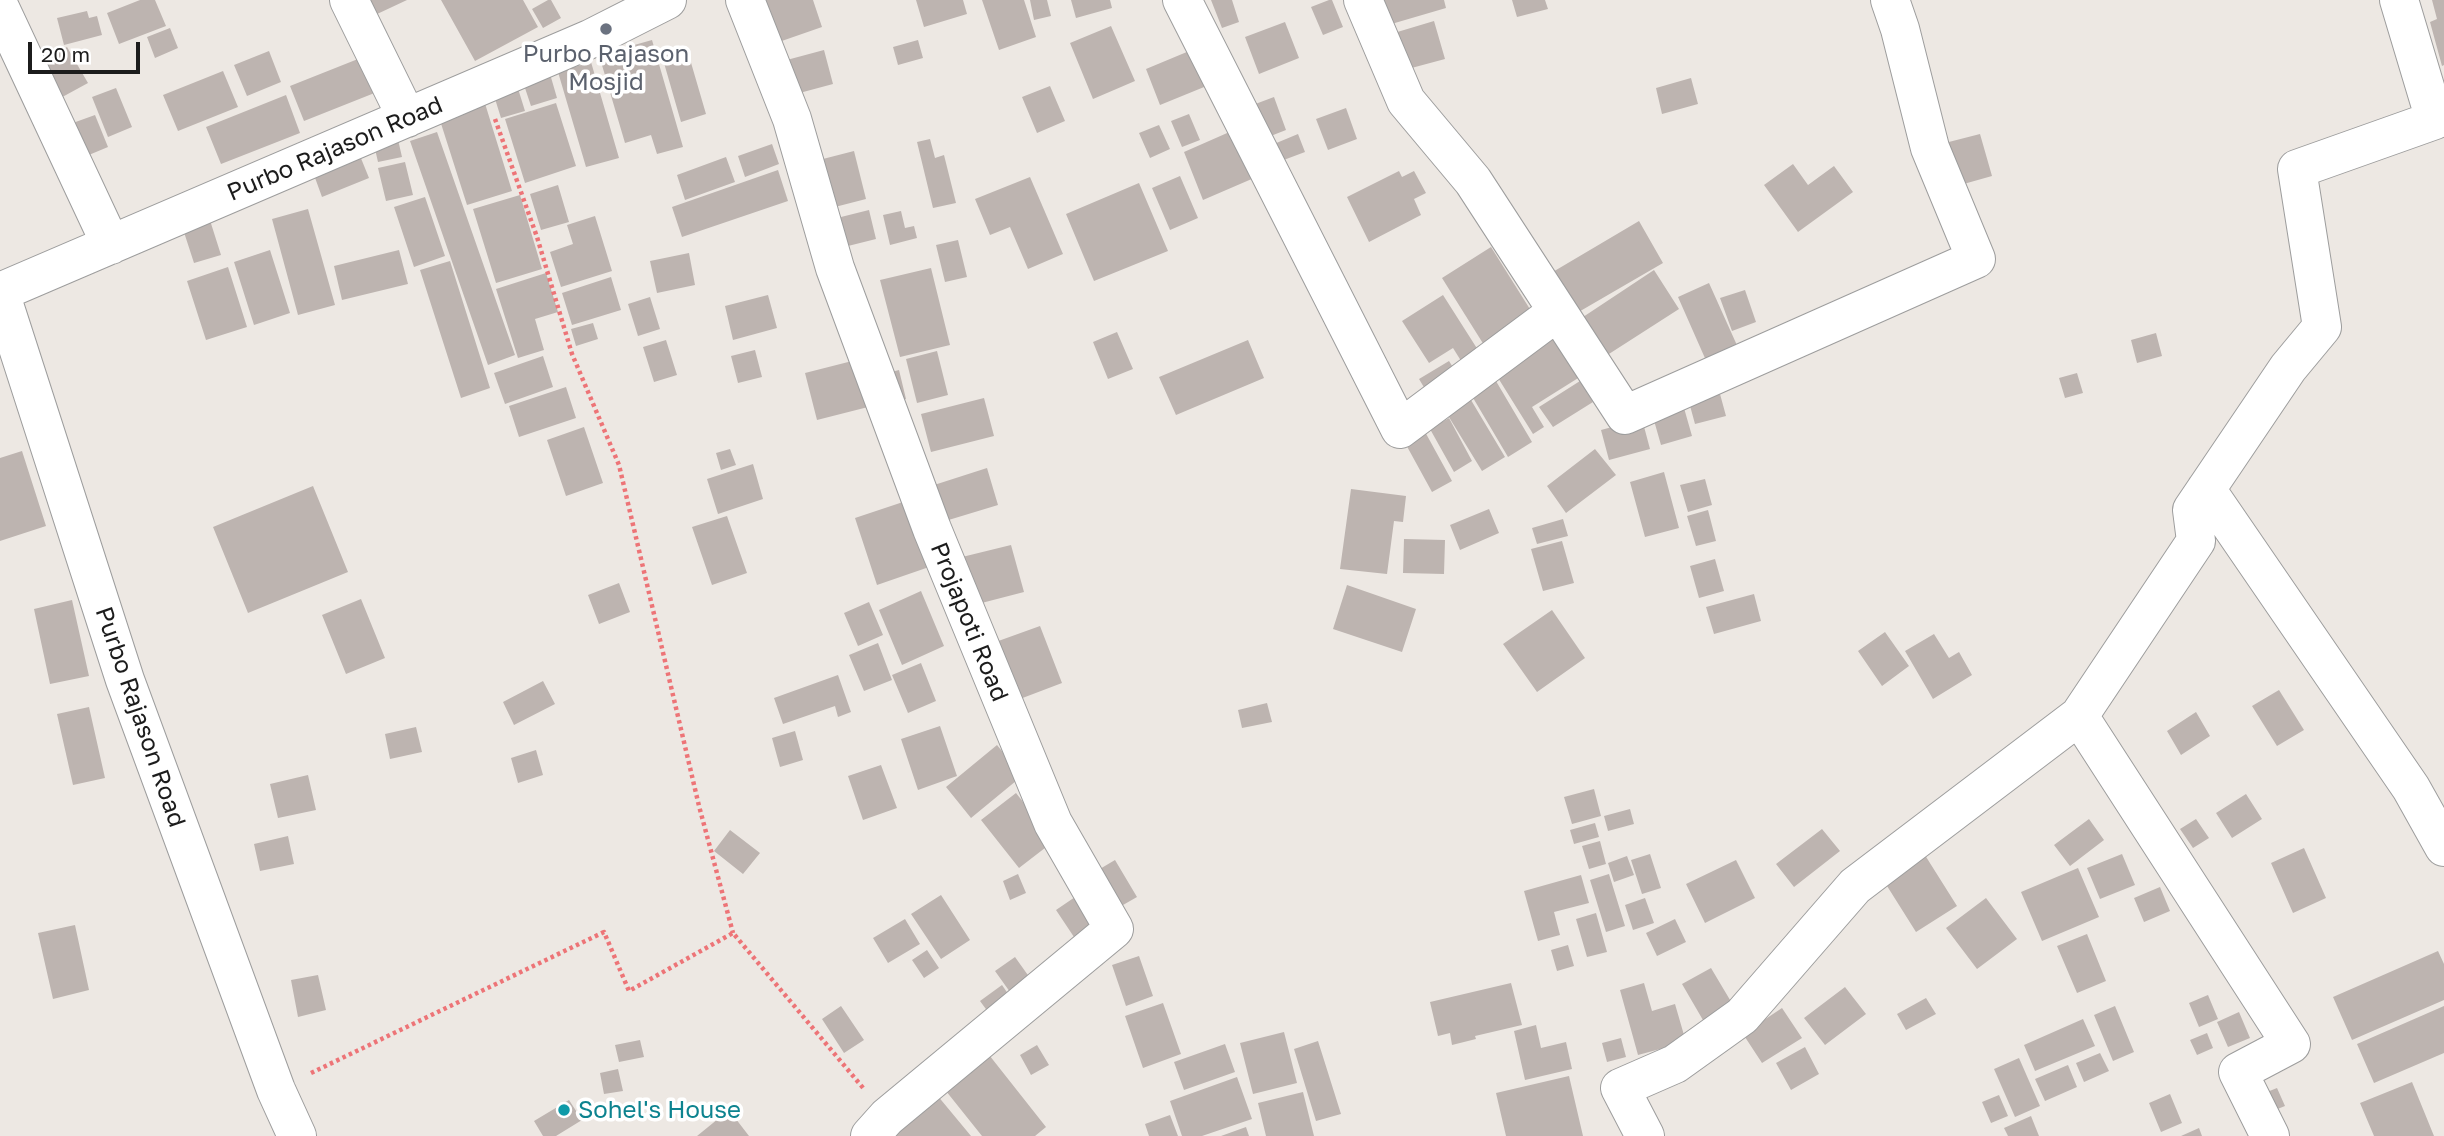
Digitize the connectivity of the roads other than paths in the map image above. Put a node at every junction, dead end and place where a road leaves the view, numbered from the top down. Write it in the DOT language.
graph roads {
  1 [pos="349,0"];
  2 [pos="667,0"];
  3 [pos="745,0"];
  4 [pos="1182,0"];
  5 [pos="1363,0"];
  6 [pos="1890,0"];
  7 [pos="2399,0"];
  8 [pos="0,8"];
  9 [pos="407,118"];
  10 [pos="111,245"];
  11 [pos="0,292"];
  12 [pos="1557,312"];
  13 [pos="2206,489"];
  14 [pos="2079,716"];
  15 [pos="2444,847"];
  16 [pos="878,1126"];
  17 [pos="297,1136"];
  18 [pos="1645,1136"];
  19 [pos="2270,1136"];
  1 -- 9 [label="street"];
  2 -- 9 [label="street, Purbo Rajason Road"];
  3 -- 16 [label="street, Projapoti Road"];
  4 -- 12 [label="street"];
  5 -- 12 [label="street"];
  6 -- 12 [label="street"];
  7 -- 13 [label="street"];
  8 -- 10 [label="street"];
  9 -- 10 [label="street, Purbo Rajason Road"];
  10 -- 11 [label="street, Purbo Rajason Road"];
  11 -- 17 [label="street, Purbo Rajason Road"];
  13 -- 14 [label="street"];
  13 -- 15 [label="street"];
  14 -- 18 [label="street"];
  14 -- 19 [label="street"];
}
